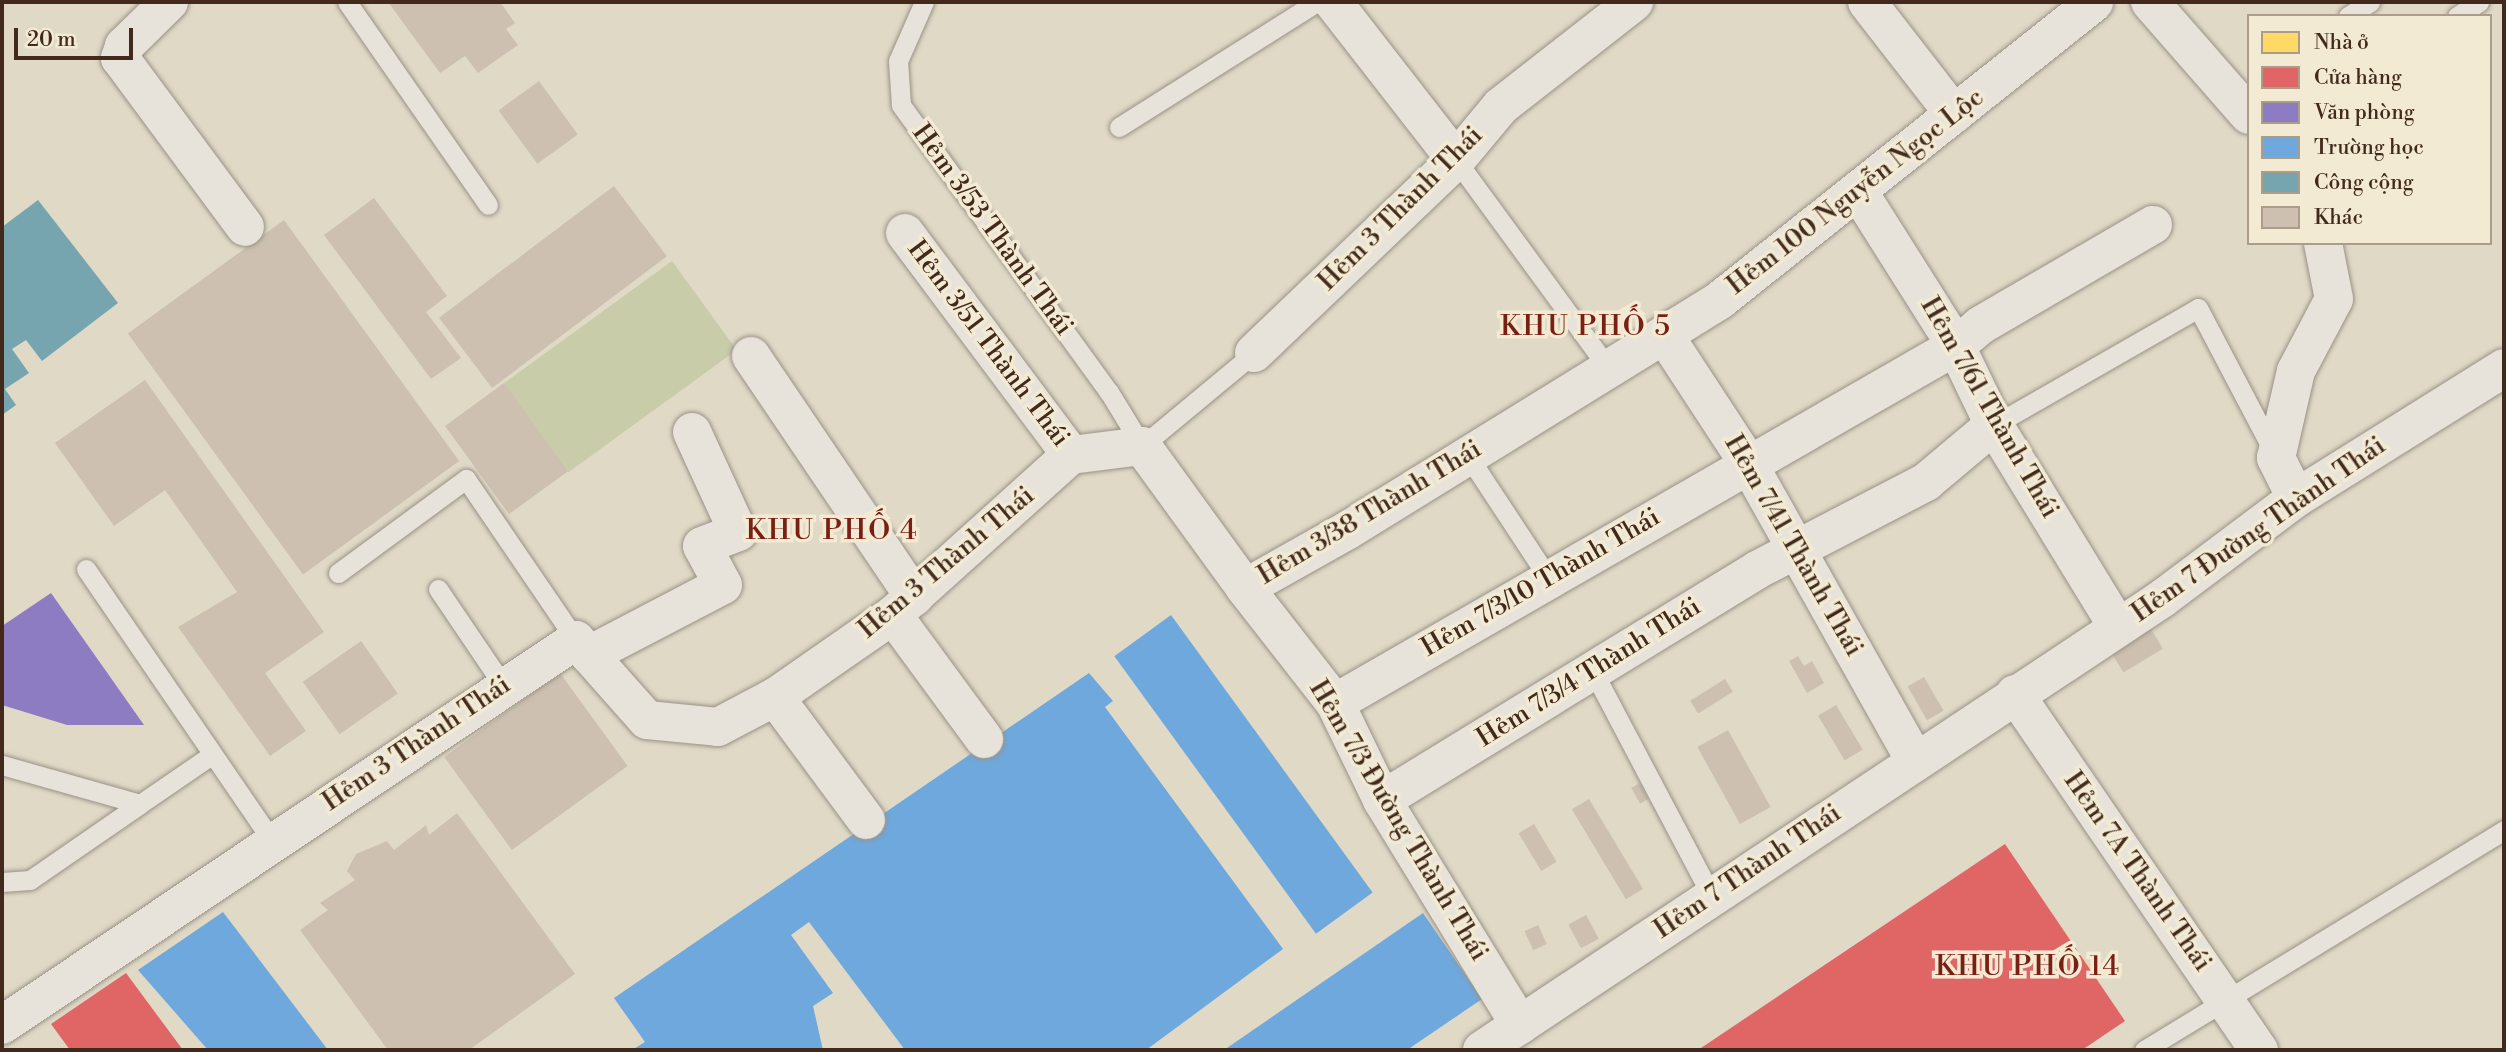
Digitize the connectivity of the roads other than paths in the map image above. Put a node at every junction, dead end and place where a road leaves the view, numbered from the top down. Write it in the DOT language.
graph roads {
  1 [pos="169,2"];
  2 [pos="347,2"];
  3 [pos="924,2"];
  4 [pos="1317,2"];
  5 [pos="1333,2"];
  6 [pos="1634,2"];
  7 [pos="1867,2"];
  8 [pos="2094,2"];
  9 [pos="2150,2"];
  10 [pos="2370,2"];
  11 [pos="2479,2"];
  12 [pos="2351,14"];
  13 [pos="2460,14"];
  14 [pos="2243,95"];
  15 [pos="1954,114"];
  16 [pos="1119,127"];
  17 [pos="1456,160"];
  18 [pos="1858,191"];
  19 [pos="488,205"];
  20 [pos="2153,225"];
  21 [pos="245,227"];
  22 [pos="905,233"];
  23 [pos="2323,245"];
  24 [pos="1665,336"];
  25 [pos="1956,346"];
  26 [pos="1254,353"];
  27 [pos="751,356"];
  28 [pos="1608,368"];
  29 [pos="2504,368"];
  30 [pos="1994,425"];
  31 [pos="692,432"];
  32 [pos="1142,446"];
  33 [pos="1072,455"];
  34 [pos="1468,456"];
  35 [pos="2276,458"];
  36 [pos="1748,463"];
  37 [pos="2295,498"];
  38 [pos="1798,549"];
  39 [pos="86,569"];
  40 [pos="338,573"];
  41 [pos="1549,579"];
  42 [pos="1245,587"];
  43 [pos="438,589"];
  44 [pos="903,606"];
  45 [pos="2118,627"];
  46 [pos="582,647"];
  47 [pos="1593,671"];
  48 [pos="503,685"];
  49 [pos="2015,694"];
  50 [pos="775,697"];
  51 [pos="1335,703"];
  52 [pos="984,739"];
  53 [pos="213,754"];
  54 [pos="1915,760"];
  55 [pos="2,765"];
  56 [pos="1382,800"];
  57 [pos="140,804"];
  58 [pos="866,820"];
  59 [pos="2504,830"];
  60 [pos="272,842"];
  61 [pos="2,882"];
  62 [pos="1712,897"];
  63 [pos="2224,998"];
  64 [pos="2,1025"];
  65 [pos="1497,1042"];
  66 [pos="2144,1050"];
  67 [pos="2259,1050"];
  1 -- 21 [label="street"];
  2 -- 19 [label="lane"];
  3 -- 32 [label="lane, Hẻm 3/53 Thành Thái"];
  4 -- 16 [label="lane"];
  5 -- 17 [label="street"];
  6 -- 17 [label="street, Hẻm 3 Thành Thái"];
  7 -- 15 [label="street"];
  8 -- 15 [label="street, Hẻm 100 Nguyễn Ngọc Lộc"];
  9 -- 14 [label="street"];
  10 -- 12 [label="lane"];
  11 -- 13 [label="lane"];
  15 -- 18 [label="street, Hẻm 100 Nguyễn Ngọc Lộc"];
  17 -- 26 [label="street, Hẻm 3 Thành Thái"];
  17 -- 28 [label="lane"];
  18 -- 24 [label="street, Hẻm 100 Nguyễn Ngọc Lộc"];
  18 -- 25 [label="street, Hẻm 7/61 Thành Thái"];
  20 -- 25 [label="street, Hẻm 7/3/10 Thành Thái"];
  22 -- 33 [label="street, Hẻm 3/51 Thành Thái"];
  23 -- 35 [label="street"];
  24 -- 28 [label="street, Hẻm 100 Nguyễn Ngọc Lộc"];
  24 -- 36 [label="street, Hẻm 7/41 Thành Thái"];
  25 -- 30 [label="street, Hẻm 7/61 Thành Thái"];
  25 -- 36 [label="street, Hẻm 7/3/10 Thành Thái"];
  26 -- 32 [label="lane, Hẻm 3 Thành Thái"];
  27 -- 44 [label="street"];
  28 -- 34 [label="street, Hẻm 3/38 Thành Thái"];
  29 -- 37 [label="street, Hẻm 7 Đường Thành Thái"];
  30 -- 35 [label="lane"];
  30 -- 38 [label="street, Hẻm 7/3/4 Thành Thái"];
  30 -- 45 [label="street, Hẻm 7/61 Thành Thái"];
  31 -- 46 [label="street"];
  32 -- 33 [label="street"];
  32 -- 42 [label="street, Hẻm 3/38 Thành Thái"];
  33 -- 44 [label="street, Hẻm 3 Thành Thái"];
  34 -- 41 [label="lane"];
  34 -- 42 [label="street, Hẻm 3/38 Thành Thái"];
  35 -- 37 [label="street"];
  36 -- 38 [label="street, Hẻm 7/41 Thành Thái"];
  36 -- 41 [label="street, Hẻm 7/3/10 Thành Thái"];
  37 -- 45 [label="street, Hẻm 7 Đường Thành Thái"];
  38 -- 47 [label="street, Hẻm 7/3/4 Thành Thái"];
  38 -- 54 [label="street, Hẻm 7/41 Thành Thái"];
  39 -- 53 [label="lane"];
  40 -- 46 [label="lane"];
  41 -- 51 [label="street, Hẻm 7/3/10 Thành Thái"];
  42 -- 51 [label="street, Hẻm 7/3 Đường Thành Thái"];
  43 -- 48 [label="lane"];
  44 -- 50 [label="street, Hẻm 3 Thành Thái"];
  44 -- 52 [label="street"];
  45 -- 49 [label="street, Hẻm 7 Đường Thành Thái"];
  46 -- 48 [label="street, Hẻm 3 Thành Thái"];
  46 -- 50 [label="street, Hẻm 3 Thành Thái"];
  47 -- 56 [label="street, Hẻm 7/3/4 Thành Thái"];
  47 -- 62 [label="lane"];
  48 -- 60 [label="street, Hẻm 3 Thành Thái"];
  49 -- 54 [label="street, Hẻm 7 Thành Thái"];
  49 -- 63 [label="street, Hẻm 7A Thành Thái"];
  50 -- 58 [label="street"];
  51 -- 56 [label="street, Hẻm 7/3 Đường Thành Thái"];
  53 -- 57 [label="lane"];
  53 -- 60 [label="lane"];
  54 -- 62 [label="street, Hẻm 7 Thành Thái"];
  55 -- 57 [label="lane"];
  56 -- 65 [label="street, Hẻm 7/3 Đường Thành Thái"];
  57 -- 61 [label="lane"];
  59 -- 63 [label="lane"];
  60 -- 64 [label="street, Hẻm 3 Thành Thái"];
  62 -- 65 [label="street, Hẻm 7 Thành Thái"];
  63 -- 66 [label="lane"];
  63 -- 67 [label="street, Hẻm 7A Thành Thái"];
}
